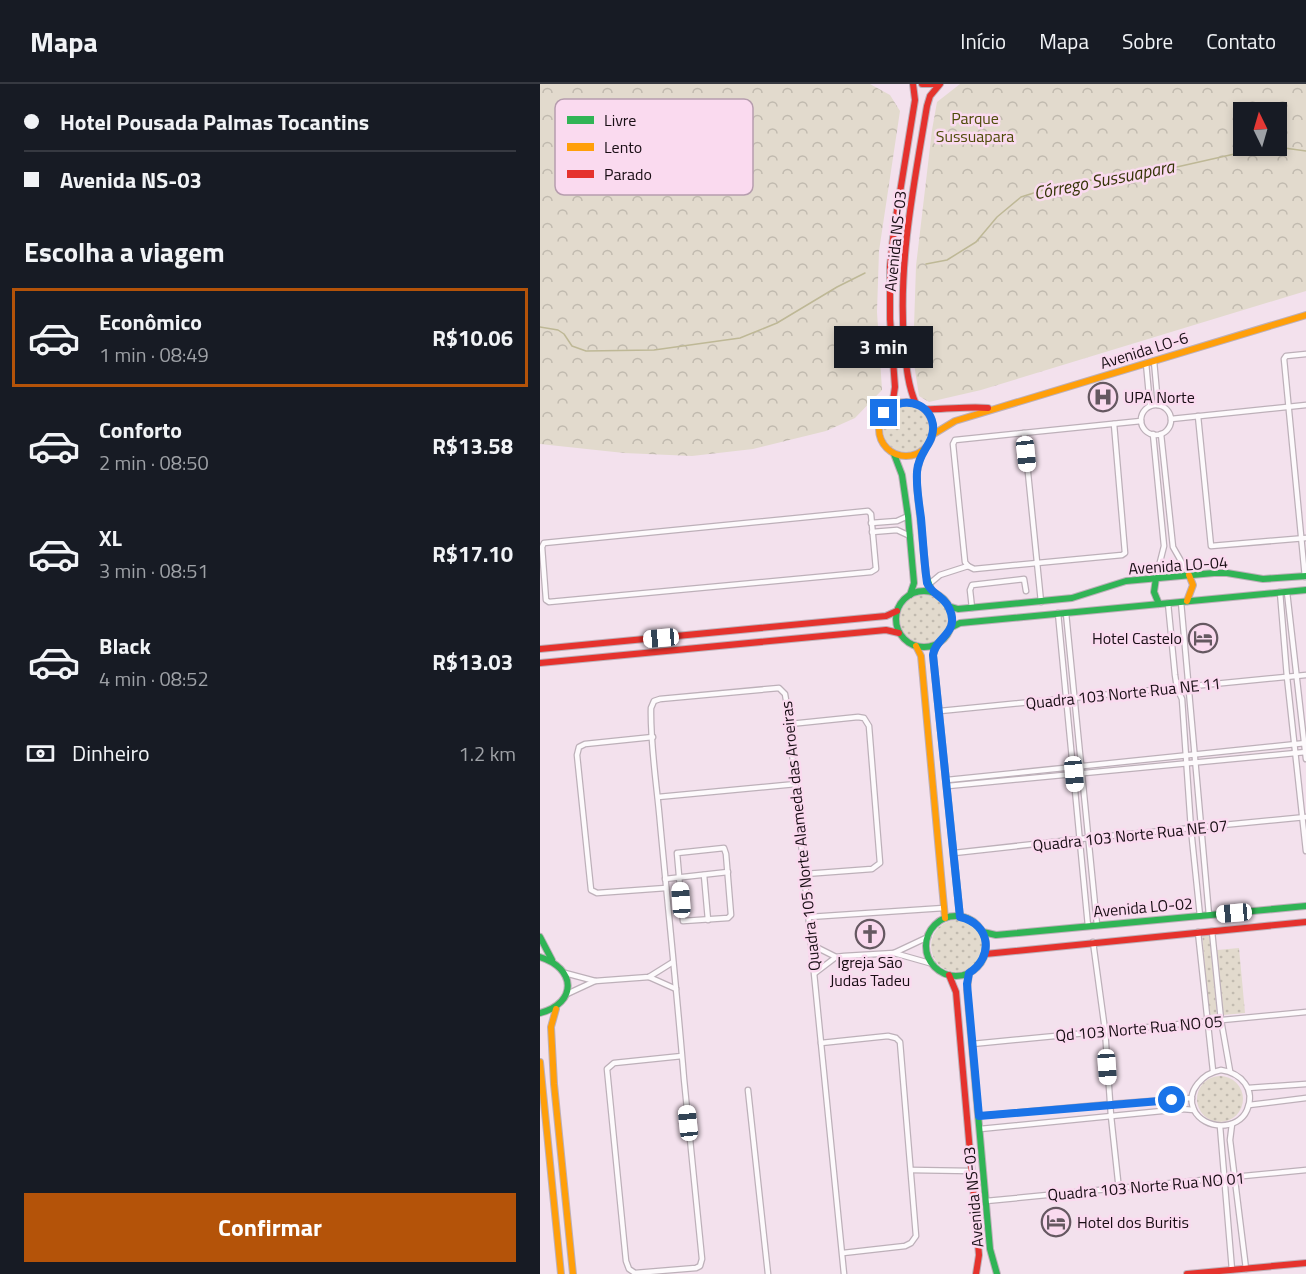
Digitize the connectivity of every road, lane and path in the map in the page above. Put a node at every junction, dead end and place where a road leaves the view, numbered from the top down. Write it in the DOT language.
graph roads {
  1 [pos="913,84"];
  2 [pos="922,84"];
  3 [pos="938,84"];
  4 [pos="1304,315"];
  5 [pos="1306,354"];
  6 [pos="1154,361"];
  7 [pos="1146,363"];
  8 [pos="916,404"];
  9 [pos="1158,405"];
  10 [pos="1306,405"];
  11 [pos="892,406"];
  12 [pos="1150,406"];
  13 [pos="1288,407"];
  14 [pos="924,409"];
  15 [pos="995,409"];
  16 [pos="1198,416"];
  17 [pos="1171,418"];
  18 [pos="1141,421"];
  19 [pos="1114,424"];
  20 [pos="1024,433"];
  21 [pos="1161,434"];
  22 [pos="932,435"];
  23 [pos="1153,435"];
  24 [pos="922,451"];
  25 [pos="894,453"];
  26 [pos="908,516"];
  27 [pos="872,523"];
  28 [pos="872,532"];
  29 [pos="910,536"];
  30 [pos="1303,538"];
  31 [pos="1037,563"];
  32 [pos="968,566"];
  33 [pos="1189,575"];
  34 [pos="1306,577"];
  35 [pos="1156,578"];
  36 [pos="928,585"];
  37 [pos="1306,590"];
  38 [pos="1026,591"];
  39 [pos="1284,592"];
  40 [pos="933,593"];
  41 [pos="910,595"];
  42 [pos="1184,601"];
  43 [pos="1041,602"];
  44 [pos="1168,603"];
  45 [pos="1159,604"];
  46 [pos="948,606"];
  47 [pos="972,608"];
  48 [pos="897,610"];
  49 [pos="1058,613"];
  50 [pos="1066,613"];
  51 [pos="950,628"];
  52 [pos="899,633"];
  53 [pos="938,644"];
  54 [pos="916,646"];
  55 [pos="540,649"];
  56 [pos="540,663"];
  57 [pos="1306,675"];
  58 [pos="1295,676"];
  59 [pos="1287,677"];
  60 [pos="1188,686"];
  61 [pos="1177,688"];
  62 [pos="1076,697"];
  63 [pos="1067,698"];
  64 [pos="940,711"];
  65 [pos="790,724"];
  66 [pos="653,737"];
  67 [pos="1305,743"];
  68 [pos="1295,745"];
  69 [pos="1306,752"];
  70 [pos="1296,753"];
  71 [pos="1195,755"];
  72 [pos="1186,756"];
  73 [pos="1306,759"];
  74 [pos="1196,762"];
  75 [pos="1187,763"];
  76 [pos="1073,766"];
  77 [pos="1081,766"];
  78 [pos="1082,773"];
  79 [pos="1074,774"];
  80 [pos="948,783"];
  81 [pos="796,784"];
  82 [pos="658,796"];
  83 [pos="1304,818"];
  84 [pos="1201,827"];
  85 [pos="1191,829"];
  86 [pos="1089,837"];
  87 [pos="1080,839"];
  88 [pos="1306,851"];
  89 [pos="954,853"];
  90 [pos="728,872"];
  91 [pos="805,874"];
  92 [pos="704,875"];
  93 [pos="680,878"];
  94 [pos="666,884"];
  95 [pos="680,884"];
  96 [pos="1306,906"];
  97 [pos="944,908"];
  98 [pos="1209,915"];
  99 [pos="1200,916"];
  100 [pos="809,917"];
  101 [pos="960,917"];
  102 [pos="945,918"];
  103 [pos="708,920"];
  104 [pos="1306,922"];
  105 [pos="1097,925"];
  106 [pos="1088,926"];
  107 [pos="1212,931"];
  108 [pos="983,932"];
  109 [pos="1198,932"];
  110 [pos="540,937"];
  111 [pos="928,937"];
  112 [pos="1093,942"];
  113 [pos="812,945"];
  114 [pos="894,953"];
  115 [pos="985,954"];
  116 [pos="540,957"];
  117 [pos="836,957"];
  118 [pos="552,960"];
  119 [pos="674,962"];
  120 [pos="933,964"];
  121 [pos="565,973"];
  122 [pos="815,973"];
  123 [pos="969,973"];
  124 [pos="949,975"];
  125 [pos="650,977"];
  126 [pos="595,981"];
  127 [pos="676,989"];
  128 [pos="567,994"];
  129 [pos="556,1009"];
  130 [pos="1306,1012"];
  131 [pos="540,1014"];
  132 [pos="1221,1020"];
  133 [pos="1207,1022"];
  134 [pos="1105,1030"];
  135 [pos="821,1043"];
  136 [pos="972,1044"];
  137 [pos="682,1056"];
  138 [pos="540,1062"];
  139 [pos="1213,1071"];
  140 [pos="1230,1071"];
  141 [pos="1306,1084"];
  142 [pos="1248,1088"];
  143 [pos="748,1090"];
  144 [pos="1192,1098"];
  145 [pos="1306,1098"];
  146 [pos="1110,1104"];
  147 [pos="1249,1104"];
  148 [pos="1194,1110"];
  149 [pos="979,1116"];
  150 [pos="1111,1116"];
  151 [pos="1232,1124"];
  152 [pos="1220,1126"];
  153 [pos="980,1130"];
  154 [pos="911,1170"];
  155 [pos="1306,1170"];
  156 [pos="971,1171"];
  157 [pos="1236,1177"];
  158 [pos="1224,1178"];
  159 [pos="1119,1190"];
  160 [pos="986,1201"];
  161 [pos="843,1253"];
  162 [pos="1306,1263"];
  163 [pos="1246,1269"];
  164 [pos="1232,1270"];
  165 [pos="561,1274"];
  166 [pos="573,1274"];
  167 [pos="768,1274"];
  168 [pos="844,1274"];
  169 [pos="976,1274"];
  170 [pos="997,1274"];
  171 [pos="1187,1274"];
  1 -- 11 [label="street, Avenida NS-03"];
  2 -- 3 [label="street, Avenida NS-03"];
  3 -- 8 [label="street, Avenida NS-03"];
  4 -- 6 [label="street, Avenida LO-6"];
  5 -- 13 [label="street"];
  6 -- 7 [label="street, Avenida LO-6"];
  6 -- 9 [label="street"];
  7 -- 12 [label="street"];
  7 -- 15 [label="street, Avenida LO-6"];
  8 -- 11 [label="street"];
  8 -- 14 [label="street"];
  9 -- 12 [label="street"];
  9 -- 17 [label="street"];
  10 -- 13 [label="street"];
  11 -- 25 [label="street, Avenida NS-03"];
  12 -- 18 [label="street"];
  13 -- 16 [label="street"];
  13 -- 30 [label="street"];
  14 -- 15 [label="street"];
  14 -- 22 [label="street"];
  15 -- 22 [label="street, Avenida LO-6"];
  16 -- 17 [label="street"];
  16 -- 30 [label="street"];
  17 -- 21 [label="street"];
  18 -- 19 [label="street"];
  18 -- 23 [label="street"];
  19 -- 20 [label="street"];
  19 -- 31 [label="street"];
  20 -- 31 [label="street"];
  20 -- 32 [label="street"];
  21 -- 23 [label="street"];
  21 -- 33 [label="street"];
  22 -- 24 [label="street"];
  23 -- 35 [label="street"];
  24 -- 25 [label="street"];
  24 -- 36 [label="street"];
  25 -- 26 [label="street, Avenida NS-03"];
  26 -- 27 [label="street"];
  26 -- 29 [label="street, Avenida NS-03"];
  27 -- 28 [label="street"];
  27 -- 28 [label="street"];
  28 -- 29 [label="street"];
  29 -- 41 [label="street, Avenida NS-03"];
  30 -- 34 [label="street"];
  31 -- 32 [label="street"];
  31 -- 43 [label="street"];
  32 -- 36 [label="street"];
  33 -- 34 [label="street, Avenida LO-04"];
  33 -- 35 [label="street, Avenida LO-04"];
  33 -- 42 [label="street"];
  35 -- 43 [label="street, Avenida LO-04"];
  35 -- 45 [label="street"];
  36 -- 40 [label="street"];
  37 -- 39 [label="street"];
  38 -- 47 [label="street"];
  39 -- 42 [label="street"];
  39 -- 58 [label="street"];
  39 -- 59 [label="street"];
  40 -- 41 [label="street"];
  40 -- 46 [label="street"];
  41 -- 48 [label="street"];
  42 -- 44 [label="street"];
  42 -- 60 [label="street"];
  43 -- 47 [label="street, Avenida LO-04"];
  44 -- 45 [label="street"];
  44 -- 61 [label="street"];
  45 -- 50 [label="street"];
  46 -- 47 [label="street, Avenida LO-04"];
  46 -- 51 [label="street"];
  48 -- 52 [label="street"];
  48 -- 55 [label="street"];
  49 -- 50 [label="street"];
  49 -- 51 [label="street"];
  49 -- 63 [label="street"];
  50 -- 62 [label="street"];
  51 -- 53 [label="street"];
  52 -- 54 [label="street"];
  52 -- 56 [label="street"];
  53 -- 54 [label="street"];
  53 -- 64 [label="street"];
  54 -- 97 [label="street"];
  57 -- 58 [label="street, Quadra 103 Norte Rua NE 11"];
  58 -- 59 [label="street, Quadra 103 Norte Rua NE 11"];
  58 -- 67 [label="street"];
  59 -- 60 [label="street, Quadra 103 Norte Rua NE 11"];
  59 -- 68 [label="street"];
  60 -- 61 [label="street, Quadra 103 Norte Rua NE 11"];
  60 -- 71 [label="street"];
  61 -- 62 [label="street, Quadra 103 Norte Rua NE 11"];
  61 -- 72 [label="street"];
  62 -- 63 [label="street, Quadra 103 Norte Rua NE 11"];
  62 -- 77 [label="street"];
  63 -- 64 [label="street, Quadra 103 Norte Rua NE 11"];
  63 -- 76 [label="street"];
  64 -- 80 [label="street"];
  65 -- 66 [label="street, Quadra 105 Norte Alameda das Aroeiras"];
  65 -- 81 [label="street, Quadra 105 Norte Alameda das Aroeiras"];
  65 -- 91 [label="street"];
  66 -- 82 [label="street, Quadra 105 Norte Alameda das Aroeiras"];
  66 -- 94 [label="street"];
  67 -- 68 [label="street"];
  67 -- 69 [label="street"];
  68 -- 70 [label="street"];
  68 -- 71 [label="street"];
  69 -- 70 [label="street"];
  69 -- 73 [label="street"];
  70 -- 74 [label="street"];
  70 -- 83 [label="street"];
  71 -- 72 [label="street"];
  71 -- 74 [label="street"];
  72 -- 75 [label="street"];
  72 -- 77 [label="street"];
  74 -- 75 [label="street"];
  74 -- 84 [label="street"];
  75 -- 78 [label="street"];
  75 -- 85 [label="street"];
  76 -- 77 [label="street"];
  76 -- 79 [label="street"];
  76 -- 80 [label="street"];
  77 -- 78 [label="street"];
  78 -- 79 [label="street"];
  78 -- 86 [label="street"];
  79 -- 80 [label="street"];
  79 -- 87 [label="street"];
  80 -- 89 [label="street"];
  81 -- 82 [label="street"];
  81 -- 91 [label="street, Quadra 105 Norte Alameda das Aroeiras"];
  82 -- 94 [label="street, Quadra 105 Norte Alameda das Aroeiras"];
  83 -- 84 [label="street, Quadra 103 Norte Rua NE 07"];
  83 -- 88 [label="street"];
  84 -- 85 [label="street, Quadra 103 Norte Rua NE 07"];
  84 -- 98 [label="street"];
  85 -- 86 [label="street, Quadra 103 Norte Rua NE 07"];
  85 -- 99 [label="street"];
  86 -- 87 [label="street, Quadra 103 Norte Rua NE 07"];
  86 -- 105 [label="street"];
  87 -- 89 [label="street, Quadra 103 Norte Rua NE 07"];
  87 -- 106 [label="street"];
  89 -- 101 [label="street"];
  90 -- 92 [label="street"];
  90 -- 93 [label="street"];
  90 -- 103 [label="street"];
  91 -- 100 [label="street, Quadra 105 Norte Alameda das Aroeiras"];
  92 -- 93 [label="street"];
  92 -- 103 [label="street"];
  93 -- 94 [label="street"];
  93 -- 95 [label="street"];
  94 -- 95 [label="street"];
  94 -- 119 [label="street, Quadra 105 Norte Alameda das Aroeiras"];
  95 -- 103 [label="street"];
  96 -- 98 [label="street, Avenida LO-02"];
  97 -- 100 [label="street"];
  97 -- 102 [label="street"];
  98 -- 99 [label="street, Avenida LO-02"];
  99 -- 105 [label="street, Avenida LO-02"];
  100 -- 113 [label="street, Quadra 105 Norte Alameda das Aroeiras"];
  101 -- 102 [label="street"];
  101 -- 108 [label="street"];
  102 -- 111 [label="street"];
  104 -- 107 [label="street, Avenida LO-02"];
  105 -- 106 [label="street, Avenida LO-02"];
  106 -- 108 [label="street, Avenida LO-02"];
  107 -- 109 [label="street, Avenida LO-02"];
  107 -- 132 [label="street"];
  108 -- 115 [label="street"];
  109 -- 112 [label="street, Avenida LO-02"];
  109 -- 133 [label="street"];
  110 -- 118 [label="street"];
  111 -- 114 [label="street"];
  111 -- 120 [label="street"];
  112 -- 115 [label="street, Avenida LO-02"];
  112 -- 134 [label="street"];
  113 -- 117 [label="street"];
  113 -- 122 [label="street, Quadra 105 Norte Alameda das Aroeiras"];
  114 -- 117 [label="street"];
  114 -- 120 [label="street"];
  115 -- 123 [label="street"];
  116 -- 118 [label="street"];
  117 -- 122 [label="street"];
  118 -- 121 [label="street"];
  119 -- 125 [label="street"];
  119 -- 127 [label="street, Quadra 105 Norte Alameda das Aroeiras"];
  120 -- 124 [label="street"];
  121 -- 126 [label="street"];
  121 -- 128 [label="street"];
  122 -- 135 [label="street, Quadra 105 Norte Alameda das Aroeiras"];
  123 -- 124 [label="street"];
  123 -- 136 [label="street, Avenida NS-03"];
  124 -- 156 [label="street, Avenida NS-03"];
  125 -- 126 [label="street"];
  125 -- 127 [label="street"];
  126 -- 128 [label="street"];
  127 -- 137 [label="street, Quadra 105 Norte Alameda das Aroeiras"];
  128 -- 129 [label="street"];
  129 -- 131 [label="street"];
  129 -- 166 [label="street"];
  130 -- 132 [label="street, Qd 103 Norte Rua NO 05"];
  132 -- 133 [label="street, Qd 103 Norte Rua NO 05"];
  132 -- 140 [label="street"];
  133 -- 134 [label="street, Qd 103 Norte Rua NO 05"];
  133 -- 139 [label="street"];
  134 -- 136 [label="street, Qd 103 Norte Rua NO 05"];
  134 -- 146 [label="street"];
  135 -- 154 [label="street"];
  135 -- 161 [label="street, Quadra 105 Norte Alameda das Aroeiras"];
  136 -- 149 [label="street, Avenida NS-03"];
  137 -- 137 [label="street, Quadra 105 Norte Alameda das Aroeiras"];
  138 -- 165 [label="street"];
  139 -- 140 [label="street"];
  139 -- 144 [label="street"];
  140 -- 142 [label="street"];
  141 -- 142 [label="street"];
  142 -- 147 [label="street"];
  143 -- 167 [label="street"];
  144 -- 146 [label="street"];
  144 -- 148 [label="street"];
  145 -- 147 [label="street"];
  146 -- 149 [label="street"];
  146 -- 150 [label="street"];
  147 -- 151 [label="street"];
  148 -- 150 [label="street"];
  148 -- 152 [label="street"];
  149 -- 153 [label="street, Avenida NS-03"];
  150 -- 153 [label="street"];
  150 -- 159 [label="street"];
  151 -- 152 [label="street"];
  151 -- 157 [label="street"];
  152 -- 158 [label="street"];
  153 -- 160 [label="street, Avenida NS-03"];
  154 -- 156 [label="street"];
  154 -- 161 [label="street"];
  155 -- 157 [label="street, Quadra 103 Norte Rua NO 01"];
  156 -- 169 [label="street, Avenida NS-03"];
  157 -- 158 [label="street, Quadra 103 Norte Rua NO 01"];
  157 -- 163 [label="street"];
  158 -- 159 [label="street, Quadra 103 Norte Rua NO 01"];
  158 -- 164 [label="street"];
  159 -- 160 [label="street, Quadra 103 Norte Rua NO 01"];
  160 -- 170 [label="street, Avenida NS-03"];
  161 -- 168 [label="street, Quadra 105 Norte Alameda das Aroeiras"];
  162 -- 163 [label="street"];
  163 -- 164 [label="street"];
  164 -- 171 [label="street"];
}
